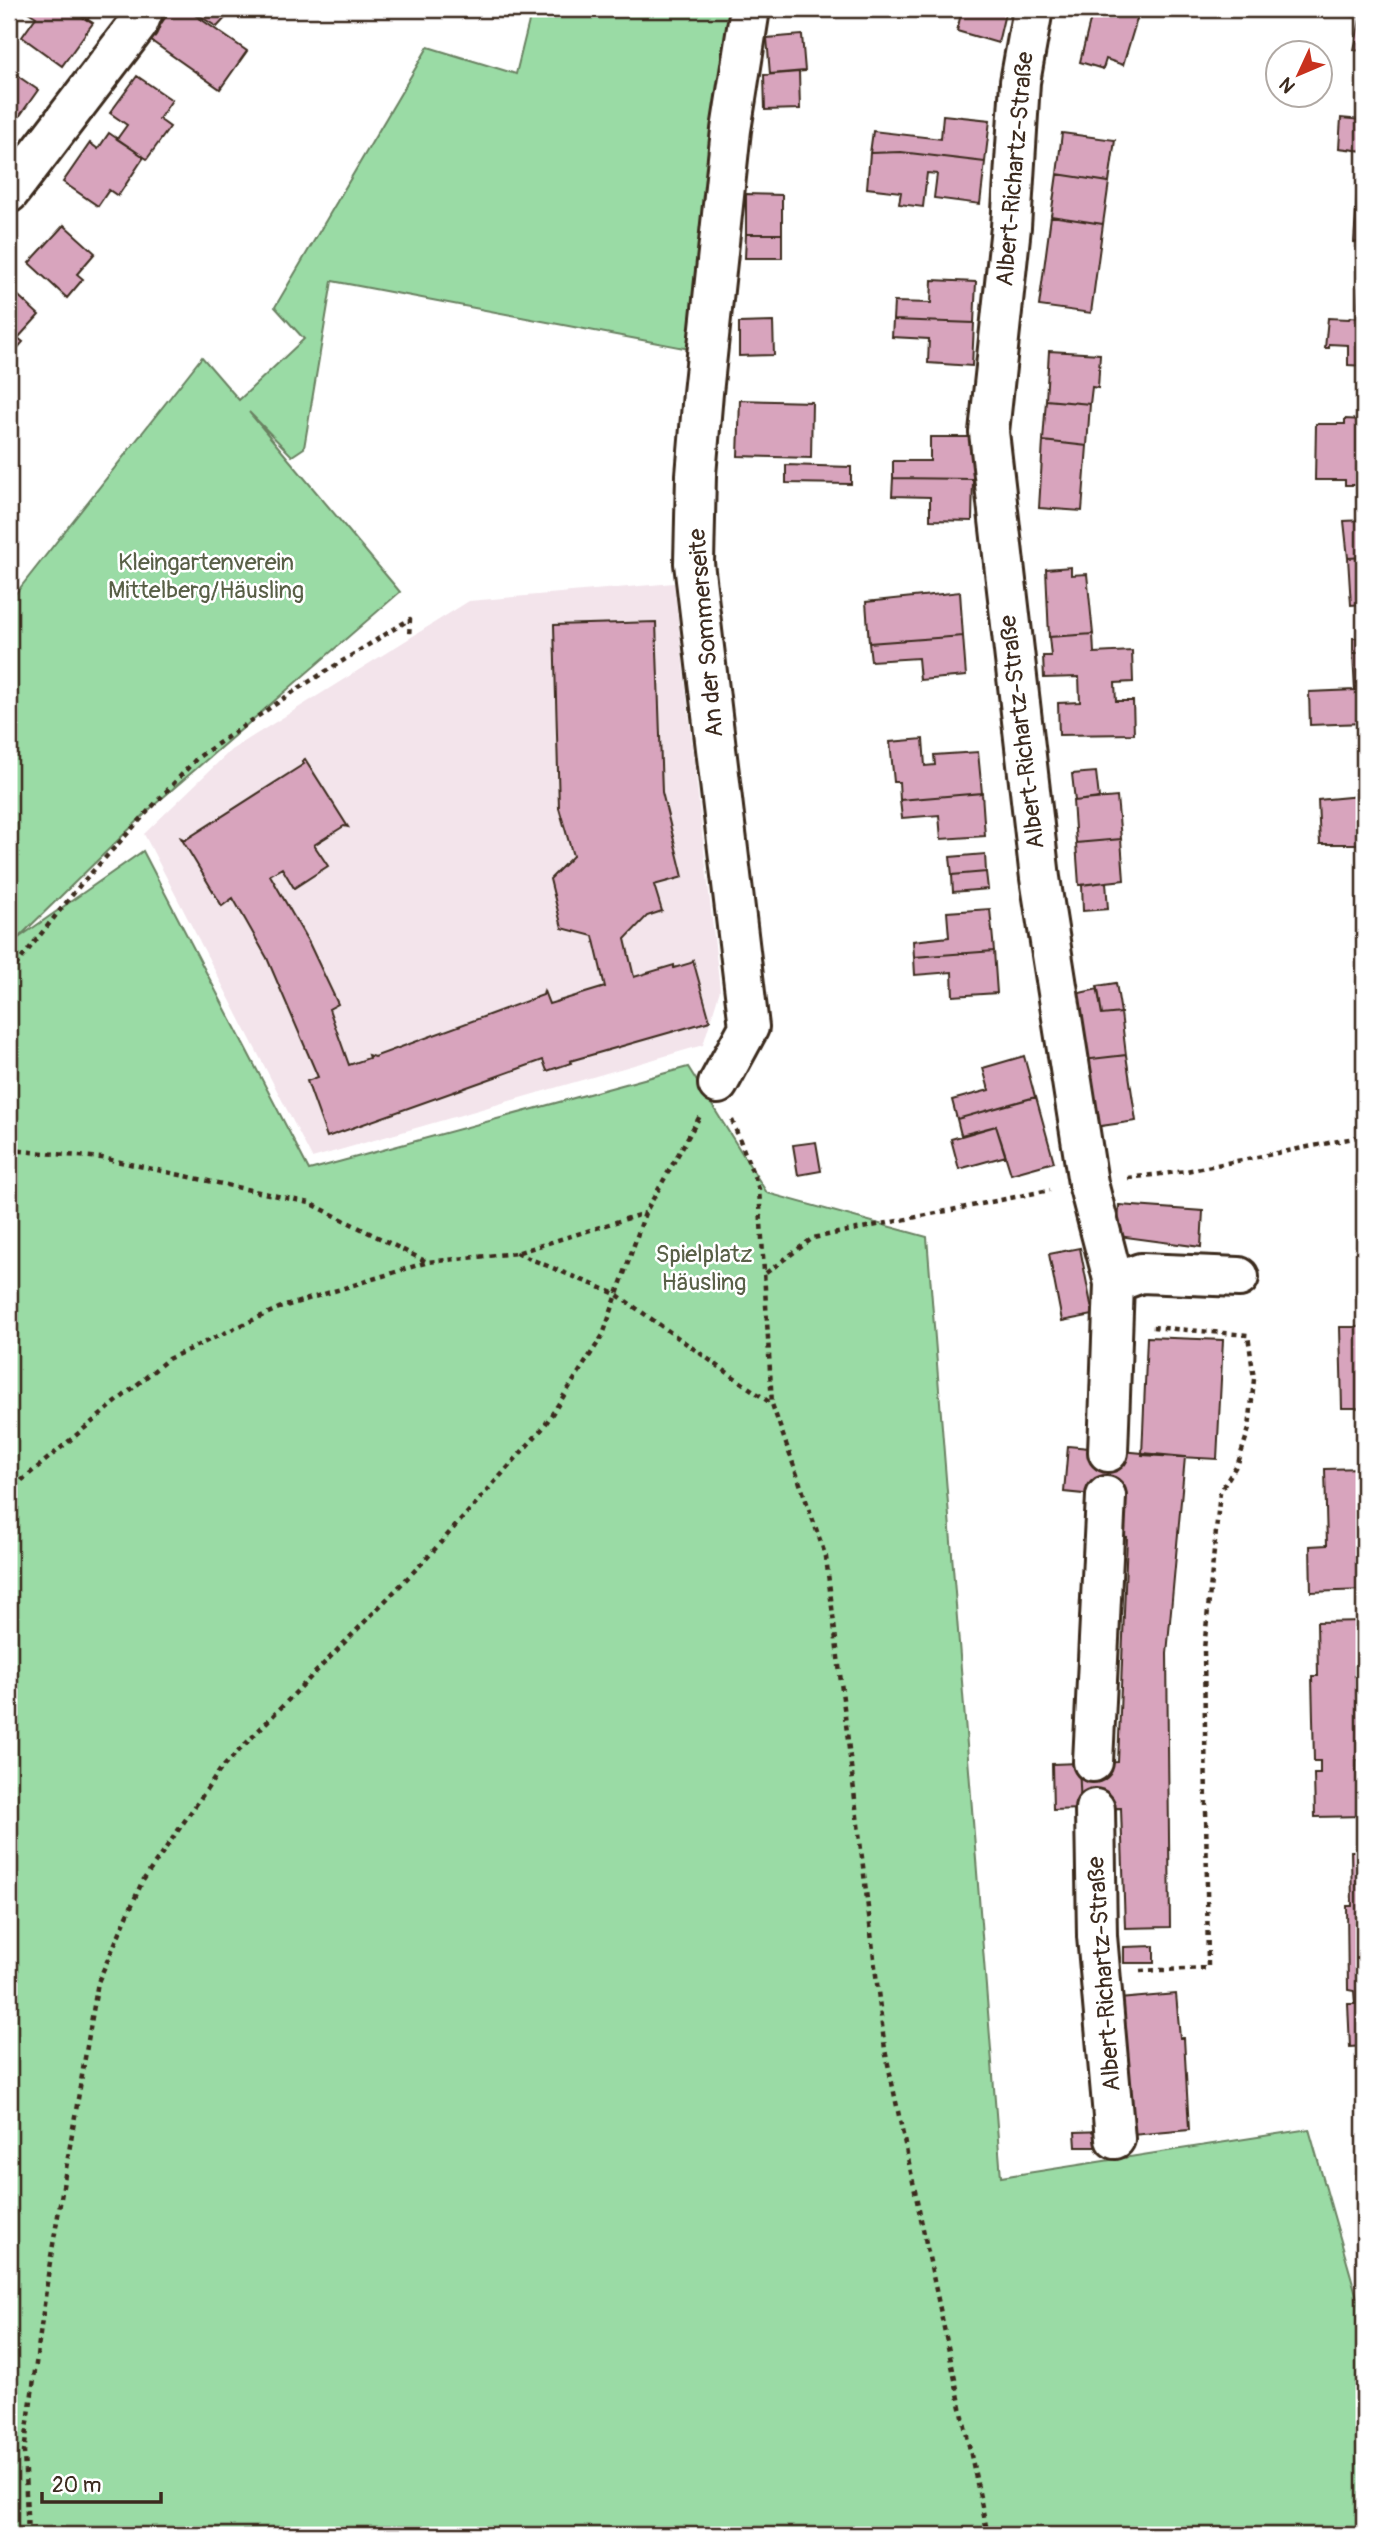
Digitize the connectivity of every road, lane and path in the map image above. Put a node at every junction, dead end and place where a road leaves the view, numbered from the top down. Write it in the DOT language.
graph roads {
  1 [pos="144,9"];
  2 [pos="750,9"];
  3 [pos="1033,9"];
  4 [pos="9,193"];
  5 [pos="409,637"];
  6 [pos="9,974"];
  7 [pos="718,1084"];
  8 [pos="1364,1136"];
  9 [pos="9,1150"];
  10 [pos="1186,1171"];
  11 [pos="937,1212"];
  12 [pos="645,1213"];
  13 [pos="516,1253"];
  14 [pos="428,1262"];
  15 [pos="766,1273"];
  16 [pos="1239,1277"];
  17 [pos="1114,1283"];
  18 [pos="616,1294"];
  19 [pos="1113,1324"];
  20 [pos="772,1404"];
  21 [pos="1108,1452"];
  22 [pos="9,1496"];
  23 [pos="1106,1496"];
  24 [pos="1093,1762"];
  25 [pos="1094,1809"];
  26 [pos="1100,1973"];
  27 [pos="1115,2139"];
  28 [pos="28,2535"];
  29 [pos="988,2535"];
  1 -- 4 [label="street"];
  2 -- 7 [label="street, An der Sommerseite"];
  3 -- 17 [label="street, Albert-Richartz-Straße"];
  5 -- 6 [label="path"];
  7 -- 12 [label="path"];
  7 -- 15 [label="path"];
  8 -- 10 [label="path"];
  9 -- 14 [label="path"];
  11 -- 15 [label="path"];
  12 -- 13 [label="path"];
  12 -- 18 [label="path"];
  13 -- 14 [label="path"];
  13 -- 18 [label="path"];
  14 -- 22 [label="path"];
  15 -- 20 [label="path"];
  16 -- 17 [label="street"];
  17 -- 19 [label="street, Albert-Richartz-Straße"];
  18 -- 20 [label="path"];
  18 -- 28 [label="path"];
  19 -- 21 [label="street, Albert-Richartz-Straße"];
  19 -- 26 [label="path"];
  20 -- 29 [label="path"];
  23 -- 24 [label="street"];
  25 -- 26 [label="street, Albert-Richartz-Straße"];
  26 -- 27 [label="street, Albert-Richartz-Straße"];
}
